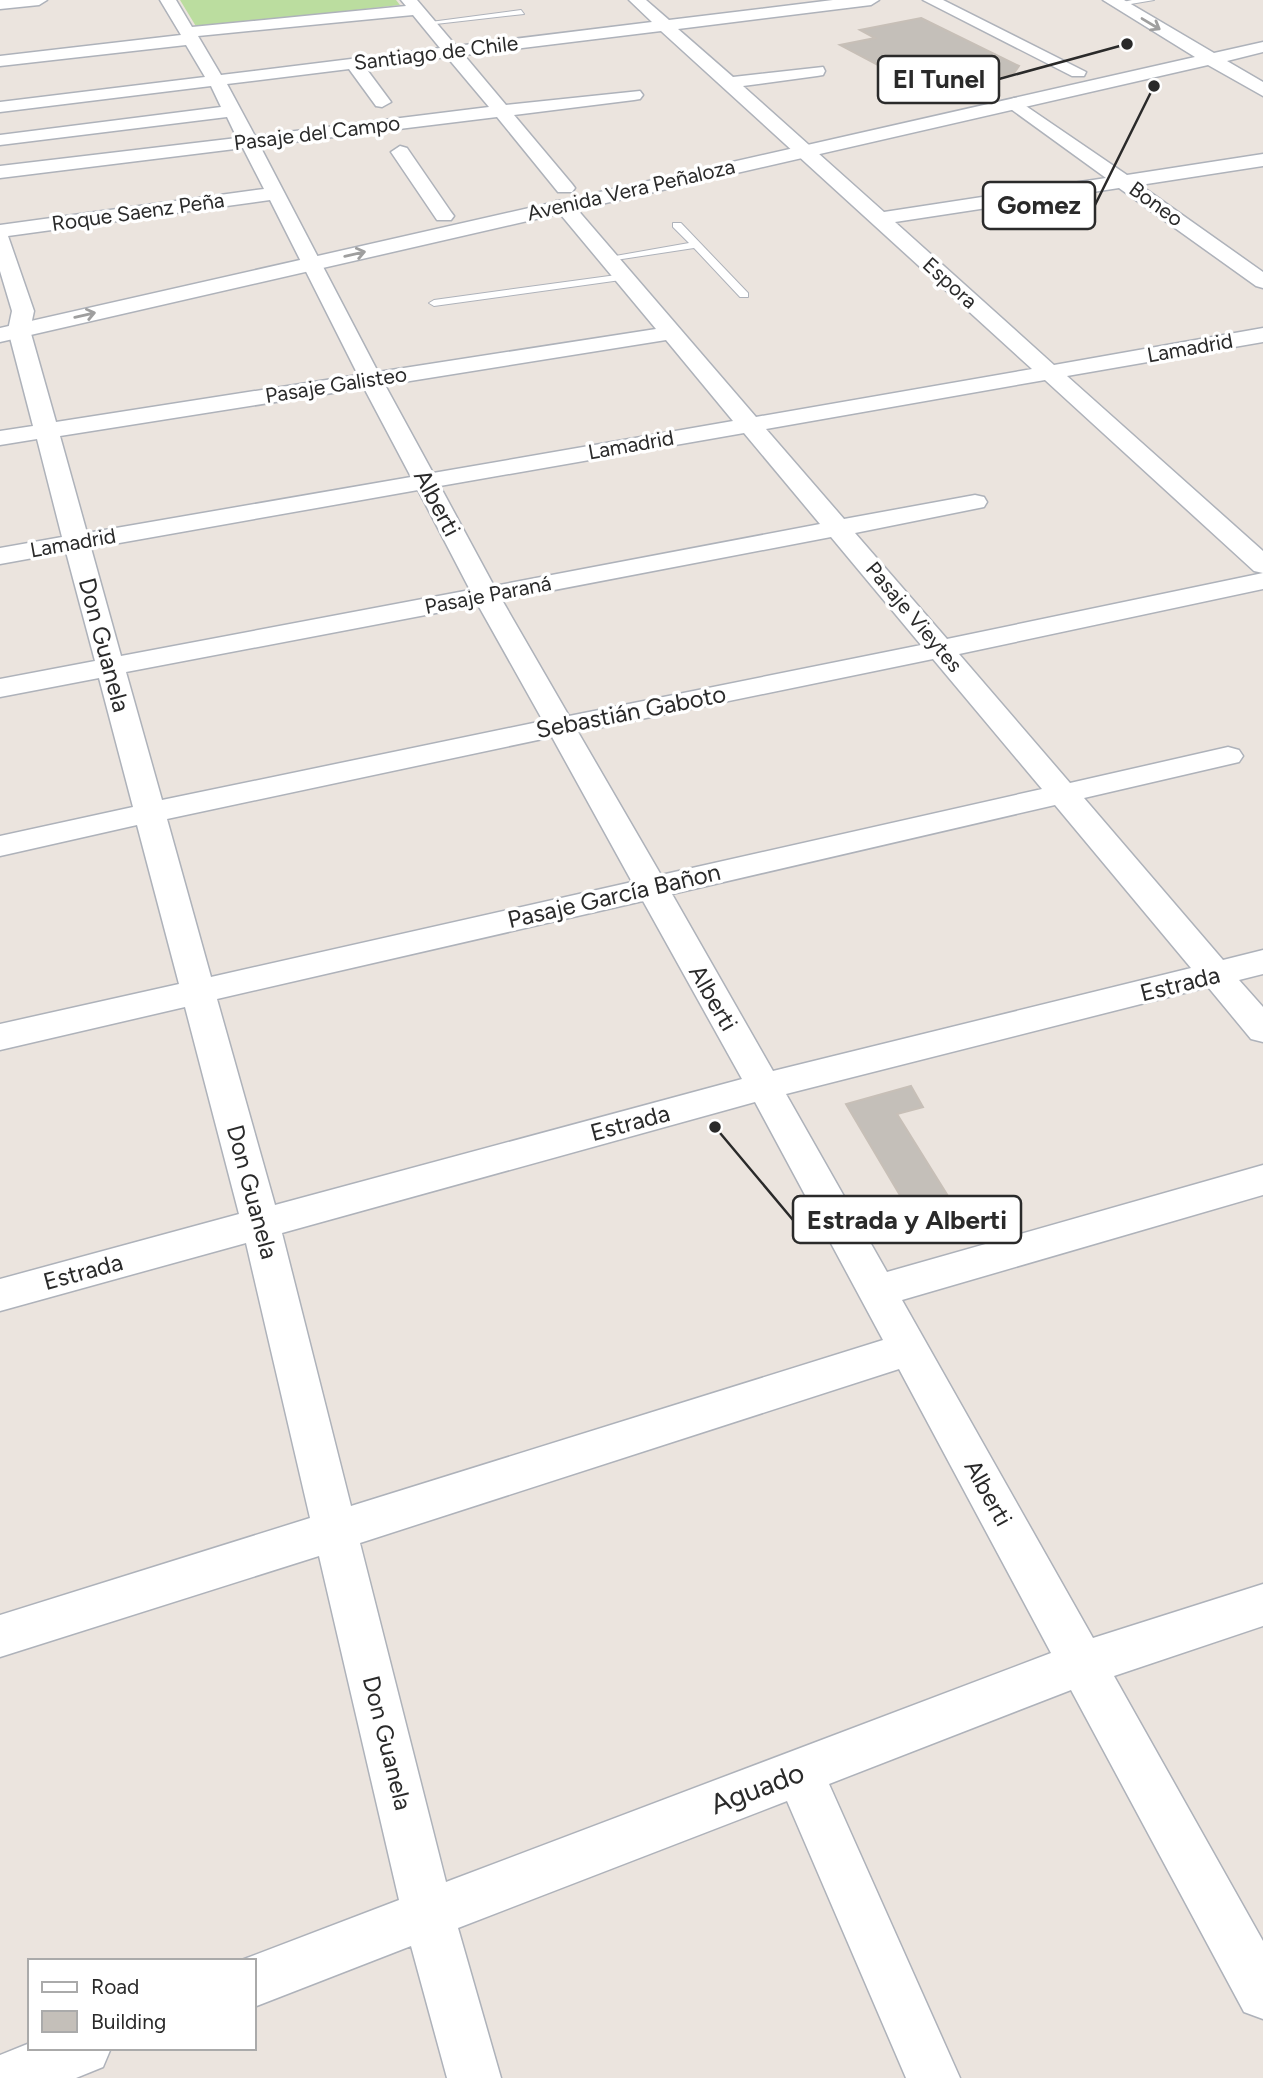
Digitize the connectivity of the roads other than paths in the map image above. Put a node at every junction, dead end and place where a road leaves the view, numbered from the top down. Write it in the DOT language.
graph roads {
  1 [pos="39,0"];
  2 [pos="168,0"];
  3 [pos="638,0"];
  4 [pos="871,0"];
  5 [pos="931,0"];
  6 [pos="1150,0"];
  7 [pos="1115,2"];
  8 [pos="0,4"];
  9 [pos="417,11"];
  10 [pos="521,12"];
  11 [pos="663,25"];
  12 [pos="1263,32"];
  13 [pos="190,36"];
  14 [pos="1190,47"];
  15 [pos="1263,47"];
  16 [pos="450,51"];
  17 [pos="1210,59"];
  18 [pos="0,61"];
  19 [pos="353,63"];
  20 [pos="817,71"];
  21 [pos="1078,72"];
  22 [pos="216,80"];
  23 [pos="728,83"];
  24 [pos="1263,90"];
  25 [pos="634,95"];
  26 [pos="382,102"];
  27 [pos="1014,103"];
  28 [pos="0,107"];
  29 [pos="232,111"];
  30 [pos="500,112"];
  31 [pos="0,140"];
  32 [pos="248,141"];
  33 [pos="796,145"];
  34 [pos="400,152"];
  35 [pos="1263,160"];
  36 [pos="0,172"];
  37 [pos="1126,182"];
  38 [pos="276,193"];
  39 [pos="564,197"];
  40 [pos="444,216"];
  41 [pos="878,219"];
  42 [pos="677,225"];
  43 [pos="0,231"];
  44 [pos="0,239"];
  45 [pos="696,245"];
  46 [pos="307,256"];
  47 [pos="616,267"];
  48 [pos="1263,282"];
  49 [pos="744,295"];
  50 [pos="434,303"];
  51 [pos="11,323"];
  52 [pos="672,333"];
  53 [pos="1263,335"];
  54 [pos="1050,372"];
  55 [pos="371,379"];
  56 [pos="750,425"];
  57 [pos="47,430"];
  58 [pos="0,438"];
  59 [pos="425,481"];
  60 [pos="975,502"];
  61 [pos="838,528"];
  62 [pos="76,542"];
  63 [pos="0,556"];
  64 [pos="1263,565"];
  65 [pos="1263,581"];
  66 [pos="486,596"];
  67 [pos="943,651"];
  68 [pos="109,667"];
  69 [pos="0,688"];
  70 [pos="560,725"];
  71 [pos="1228,757"];
  72 [pos="1065,796"];
  73 [pos="151,812"];
  74 [pos="0,846"];
  75 [pos="649,887"];
  76 [pos="1263,962"];
  77 [pos="1217,974"];
  78 [pos="197,993"];
  79 [pos="1263,1030"];
  80 [pos="0,1037"];
  81 [pos="764,1086"];
  82 [pos="1263,1180"];
  83 [pos="261,1224"];
  84 [pos="877,1291"];
  85 [pos="0,1295"];
  86 [pos="909,1349"];
  87 [pos="336,1531"];
  88 [pos="1263,1605"];
  89 [pos="3,1636"];
  90 [pos="1082,1664"];
  91 [pos="799,1772"];
  92 [pos="428,1913"];
  93 [pos="256,1980"];
  94 [pos="1263,1993"];
  95 [pos="79,2050"];
  96 [pos="9,2078"];
  97 [pos="474,2078"];
  98 [pos="933,2078"];
  1 -- 8 [label="street"];
  2 -- 13 [label="street, Alberti"];
  3 -- 11 [label="street, Espora"];
  4 -- 11 [label="street, Santiago de Chile"];
  5 -- 21 [label="street"];
  6 -- 7 [label="lane"];
  7 -- 14 [label="main road, one-way"];
  9 -- 10 [label="lane"];
  9 -- 13 [label="street"];
  9 -- 16 [label="street, Pasaje Vieytes"];
  11 -- 16 [label="street, Santiago de Chile"];
  11 -- 23 [label="street, Espora"];
  12 -- 14 [label="main road, Avenida Vera Peñaloza"];
  13 -- 18 [label="street"];
  13 -- 22 [label="street, Alberti"];
  14 -- 17 [label="main road"];
  14 -- 21 [label="main road, Avenida Vera Peñaloza"];
  15 -- 17 [label="main road, Avenida Vera Peñaloza"];
  16 -- 19 [label="street, Santiago de Chile"];
  16 -- 30 [label="street, Pasaje Vieytes"];
  17 -- 24 [label="main road"];
  17 -- 27 [label="main road, Avenida Vera Peñaloza"];
  19 -- 22 [label="street, Santiago de Chile"];
  19 -- 26 [label="street"];
  20 -- 23 [label="street"];
  21 -- 33 [label="main road, Avenida Vera Peñaloza"];
  22 -- 28 [label="street, Santiago de Chile"];
  22 -- 29 [label="street, Alberti"];
  23 -- 33 [label="street, Espora"];
  25 -- 30 [label="street, Pasaje del Campo"];
  27 -- 33 [label="main road, Avenida Vera Peñaloza"];
  27 -- 37 [label="street, Boneo"];
  29 -- 31 [label="street"];
  29 -- 32 [label="street, Alberti"];
  30 -- 32 [label="street, Pasaje del Campo"];
  30 -- 39 [label="street, Pasaje Vieytes"];
  32 -- 36 [label="street, Pasaje del Campo"];
  32 -- 38 [label="street, Alberti"];
  33 -- 39 [label="main road, Avenida Vera Peñaloza"];
  33 -- 41 [label="street, Espora"];
  34 -- 40 [label="street"];
  35 -- 37 [label="street"];
  37 -- 41 [label="street"];
  37 -- 48 [label="street, Boneo"];
  38 -- 43 [label="street, Roque Saenz Peña"];
  38 -- 46 [label="street, Alberti"];
  39 -- 40 [label="main road, Avenida Vera Peñaloza"];
  46 -- 39 [label="main road, Avenida Vera Peñaloza, one-way"];
  39 -- 47 [label="street, Pasaje Vieytes"];
  40 -- 46 [label="main road, Avenida Vera Peñaloza"];
  41 -- 54 [label="street, Espora"];
  42 -- 45 [label="lane"];
  44 -- 51 [label="street, Don Guanela"];
  45 -- 47 [label="lane"];
  45 -- 49 [label="lane"];
  46 -- 51 [label="main road, Avenida Vera Peñaloza"];
  46 -- 55 [label="street, Alberti"];
  47 -- 50 [label="lane"];
  47 -- 52 [label="street, Pasaje Vieytes"];
  51 -- 57 [label="street, Don Guanela"];
  52 -- 55 [label="street, Pasaje Galisteo"];
  52 -- 56 [label="street, Pasaje Vieytes"];
  53 -- 54 [label="street, Lamadrid"];
  54 -- 56 [label="street, Lamadrid"];
  54 -- 64 [label="street, Espora"];
  55 -- 57 [label="street, Pasaje Galisteo"];
  55 -- 59 [label="street, Alberti"];
  56 -- 59 [label="street, Lamadrid"];
  56 -- 61 [label="street, Pasaje Vieytes"];
  57 -- 58 [label="street, Pasaje Galisteo"];
  57 -- 62 [label="street, Don Guanela"];
  59 -- 62 [label="street, Lamadrid"];
  59 -- 66 [label="street, Alberti"];
  60 -- 61 [label="street, Pasaje Paraná"];
  61 -- 66 [label="street, Pasaje Paraná"];
  61 -- 67 [label="street, Pasaje Vieytes"];
  62 -- 63 [label="street, Lamadrid"];
  62 -- 68 [label="street, Don Guanela"];
  65 -- 67 [label="street, Sebastián Gaboto"];
  66 -- 68 [label="street, Pasaje Paraná"];
  66 -- 70 [label="street, Alberti"];
  67 -- 70 [label="street, Sebastián Gaboto"];
  67 -- 72 [label="street, Pasaje Vieytes"];
  68 -- 69 [label="street, Pasaje Paraná"];
  68 -- 73 [label="street, Don Guanela"];
  70 -- 73 [label="street, Sebastián Gaboto"];
  70 -- 75 [label="street, Alberti"];
  71 -- 72 [label="street, Pasaje García Bañon"];
  72 -- 75 [label="street, Pasaje García Bañon"];
  72 -- 77 [label="street, Pasaje Vieytes"];
  73 -- 74 [label="street, Sebastián Gaboto"];
  73 -- 78 [label="street, Don Guanela"];
  75 -- 78 [label="street, Pasaje García Bañon"];
  75 -- 81 [label="street, Alberti"];
  76 -- 77 [label="street, Estrada"];
  77 -- 79 [label="street, Pasaje Vieytes"];
  77 -- 81 [label="street, Estrada"];
  78 -- 80 [label="street, Pasaje García Bañon"];
  78 -- 83 [label="street, Don Guanela"];
  81 -- 83 [label="street, Estrada"];
  81 -- 84 [label="street, Alberti"];
  82 -- 84 [label="street"];
  83 -- 85 [label="street, Estrada"];
  83 -- 87 [label="street, Don Guanela"];
  84 -- 86 [label="street, Alberti"];
  86 -- 87 [label="street"];
  86 -- 90 [label="street, Alberti"];
  87 -- 89 [label="street"];
  87 -- 92 [label="street, Don Guanela"];
  88 -- 90 [label="street, Aguado"];
  90 -- 91 [label="street, Aguado"];
  90 -- 94 [label="street, Alberti"];
  91 -- 92 [label="street, Aguado"];
  91 -- 98 [label="street"];
  92 -- 93 [label="street, Aguado"];
  92 -- 97 [label="street, Don Guanela"];
  95 -- 96 [label="street"];
}
